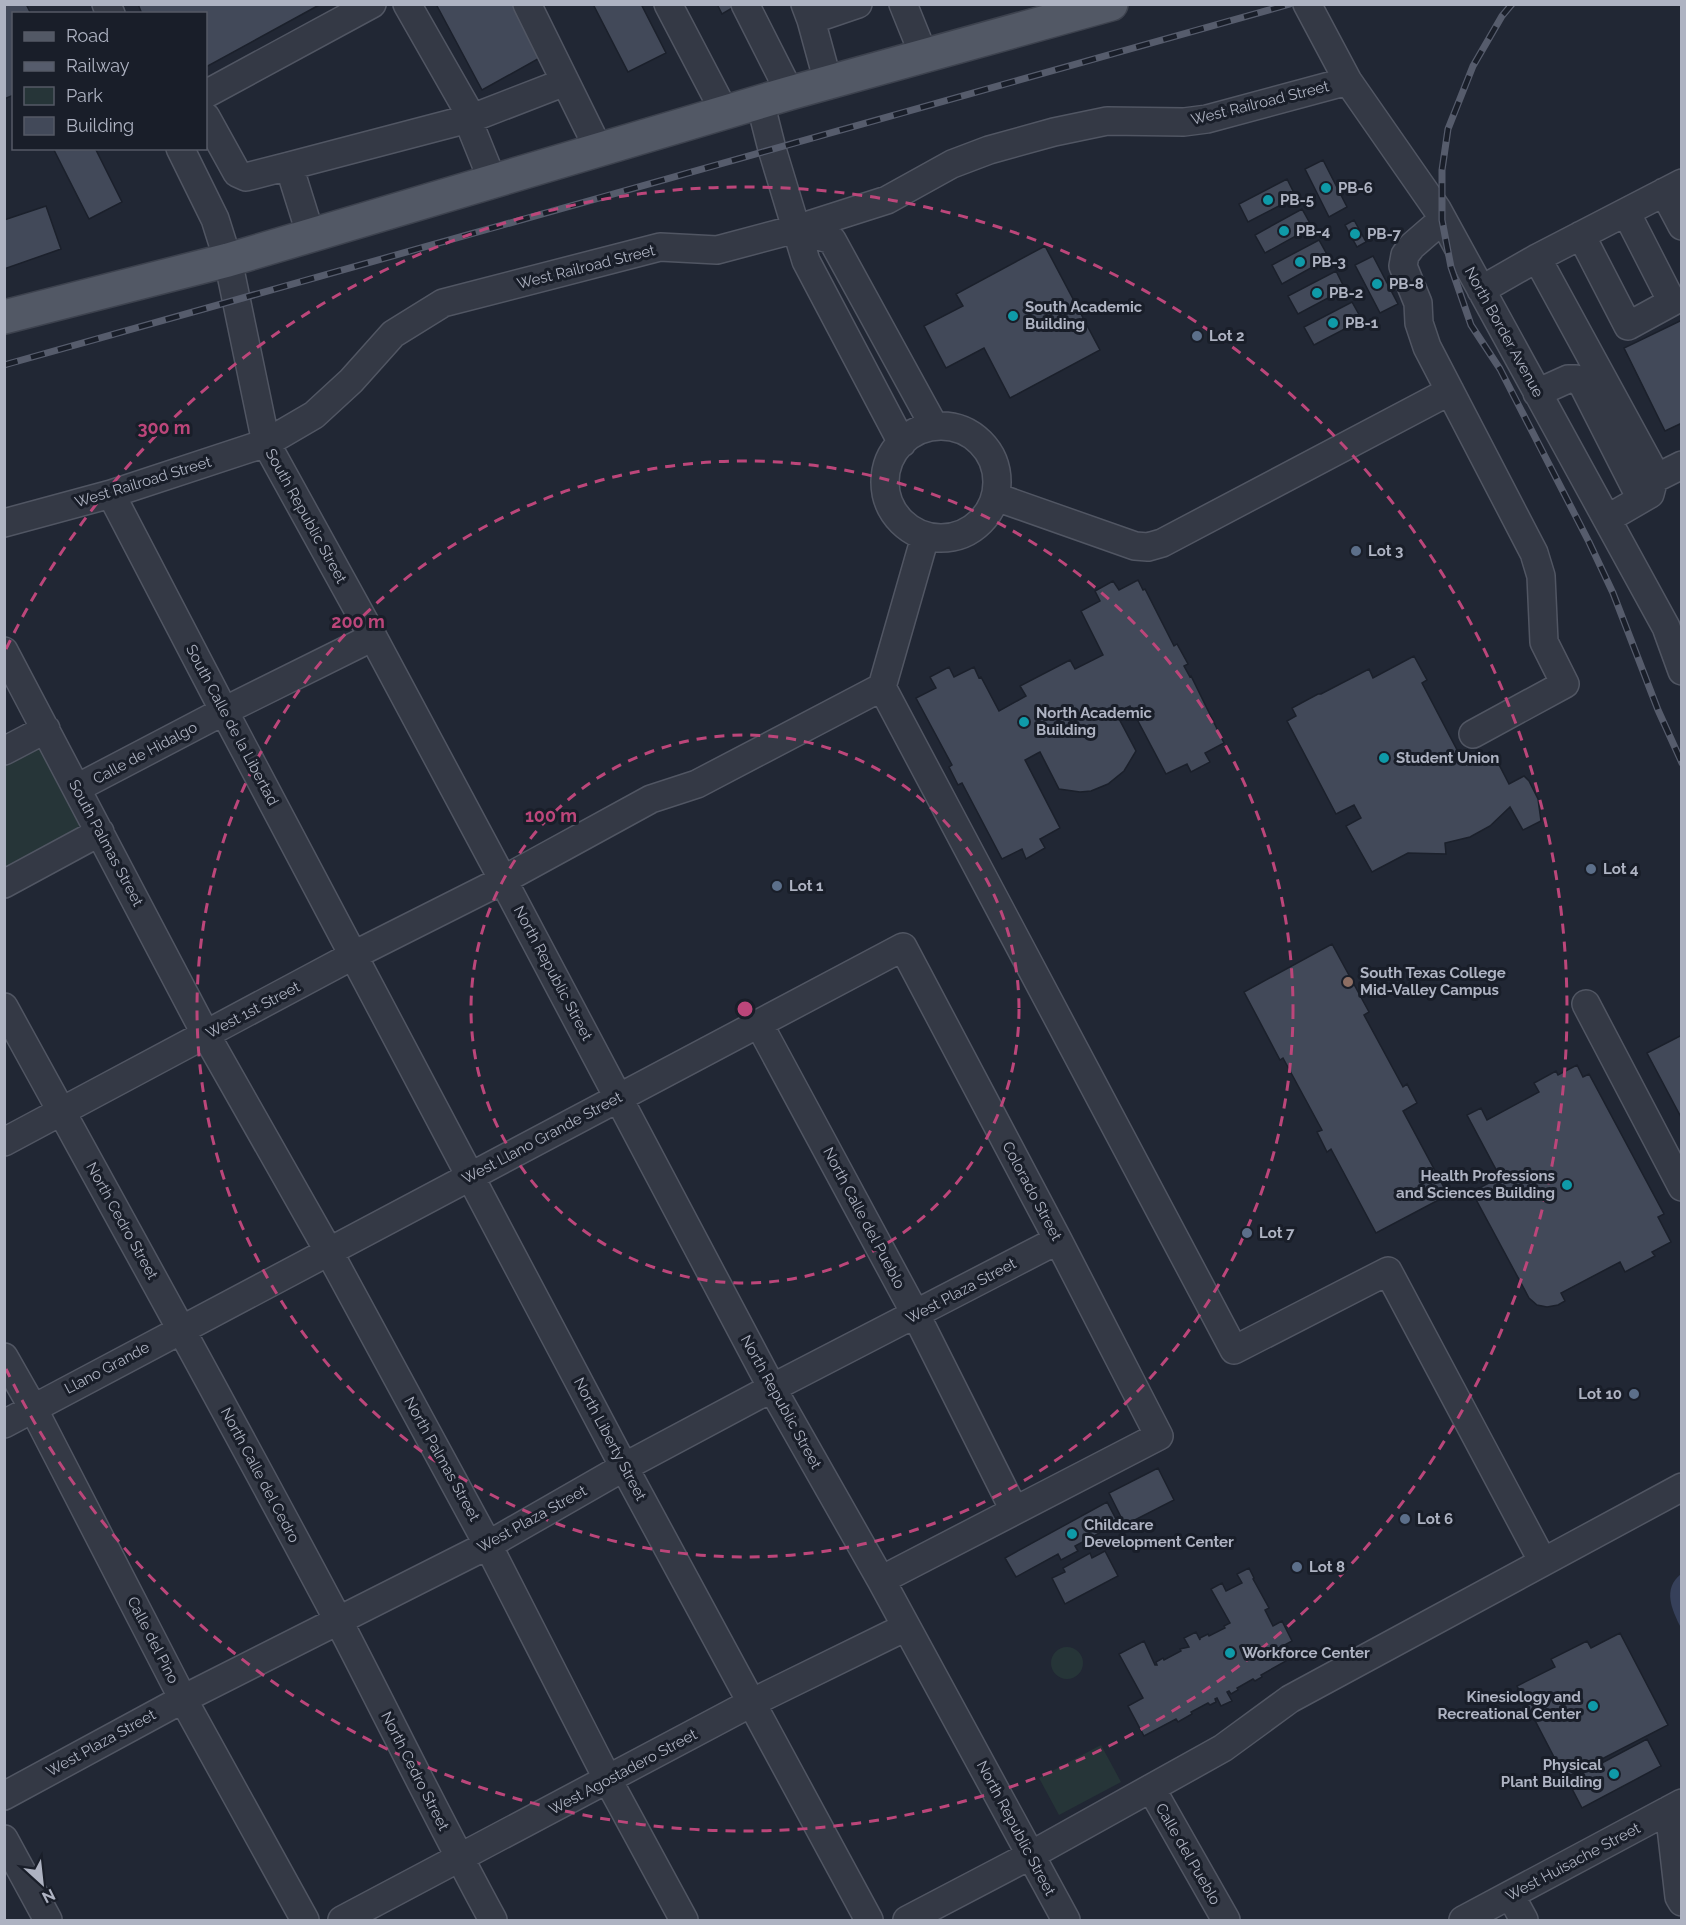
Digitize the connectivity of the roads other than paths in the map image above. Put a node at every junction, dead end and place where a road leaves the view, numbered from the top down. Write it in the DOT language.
graph roads {
  1 [pos="372,4"];
  2 [pos="407,4"];
  3 [pos="527,4"];
  4 [pos="668,4"];
  5 [pos="745,4"];
  6 [pos="858,4"];
  7 [pos="903,4"];
  8 [pos="1307,4"];
  9 [pos="1096,6"];
  10 [pos="808,12"];
  11 [pos="924,56"];
  12 [pos="1348,81"];
  13 [pos="566,82"];
  14 [pos="828,82"];
  15 [pos="207,93"];
  16 [pos="775,98"];
  17 [pos="724,113"];
  18 [pos="472,118"];
  19 [pos="207,119"];
  20 [pos="181,150"];
  21 [pos="599,150"];
  22 [pos="289,166"];
  23 [pos="493,182"];
  24 [pos="1673,187"];
  25 [pos="1626,212"];
  26 [pos="1442,220"];
  27 [pos="1682,226"];
  28 [pos="796,229"];
  29 [pos="1581,235"];
  30 [pos="311,236"];
  31 [pos="1538,258"];
  32 [pos="228,260"];
  33 [pos="1481,290"];
  34 [pos="4,317"];
  35 [pos="1450,391"];
  36 [pos="1537,393"];
  37 [pos="934,426"];
  38 [pos="266,443"];
  39 [pos="902,443"];
  40 [pos="1682,465"];
  41 [pos="1648,489"];
  42 [pos="111,495"];
  43 [pos="996,497"];
  44 [pos="1607,519"];
  45 [pos="4,523"];
  46 [pos="925,537"];
  47 [pos="373,637"];
  48 [pos="4,651"];
  49 [pos="1682,671"];
  50 [pos="882,687"];
  51 [pos="224,711"];
  52 [pos="46,729"];
  53 [pos="1473,734"];
  54 [pos="4,751"];
  55 [pos="77,788"];
  56 [pos="100,832"];
  57 [pos="503,880"];
  58 [pos="4,884"];
  59 [pos="903,947"];
  60 [pos="354,955"];
  61 [pos="1586,1004"];
  62 [pos="4,1007"];
  63 [pos="759,1024"];
  64 [pos="206,1035"];
  65 [pos="620,1097"];
  66 [pos="62,1112"];
  67 [pos="4,1142"];
  68 [pos="471,1176"];
  69 [pos="1682,1187"];
  70 [pos="1058,1240"];
  71 [pos="329,1252"];
  72 [pos="916,1315"];
  73 [pos="182,1329"];
  74 [pos="4,1357"];
  75 [pos="772,1388"];
  76 [pos="33,1408"];
  77 [pos="4,1424"];
  78 [pos="624,1467"];
  79 [pos="1682,1487"];
  80 [pos="1014,1510"];
  81 [pos="488,1545"];
  82 [pos="1543,1562"];
  83 [pos="881,1580"];
  84 [pos="338,1621"];
  85 [pos="906,1627"];
  86 [pos="183,1699"];
  87 [pos="751,1703"];
  88 [pos="608,1780"];
  89 [pos="1151,1788"];
  90 [pos="4,1796"];
  91 [pos="1675,1807"];
  92 [pos="4,1839"];
  93 [pos="1031,1855"];
  94 [pos="459,1858"];
  95 [pos="1511,1896"];
  96 [pos="1682,1902"];
  97 [pos="48,1920"];
  98 [pos="305,1920"];
  99 [pos="342,1920"];
  100 [pos="493,1920"];
  101 [pos="684,1920"];
  102 [pos="869,1920"];
  103 [pos="907,1920"];
  104 [pos="1066,1920"];
  105 [pos="1226,1920"];
  106 [pos="1463,1920"];
  107 [pos="1524,1920"];
  1 -- 15 [label="street"];
  2 -- 18 [label="street"];
  3 -- 13 [label="street"];
  4 -- 17 [label="street"];
  5 -- 16 [label="street"];
  6 -- 10 [label="street"];
  7 -- 11 [label="street"];
  8 -- 12 [label="street, North Border Avenue"];
  9 -- 11 [label="main road"];
  10 -- 14 [label="street"];
  11 -- 14 [label="main road"];
  12 -- 26 [label="street, North Border Avenue"];
  12 -- 28 [label="street, West Railroad Street"];
  13 -- 18 [label="street"];
  13 -- 21 [label="street"];
  14 -- 16 [label="main road"];
  16 -- 17 [label="main road"];
  16 -- 28 [label="street"];
  17 -- 21 [label="main road"];
  18 -- 22 [label="street"];
  18 -- 23 [label="street"];
  19 -- 22 [label="street"];
  20 -- 32 [label="street, South Republic Street"];
  21 -- 23 [label="main road"];
  22 -- 30 [label="street"];
  23 -- 30 [label="main road"];
  24 -- 25 [label="street"];
  24 -- 27 [label="street"];
  25 -- 29 [label="street"];
  25 -- 29 [label="street"];
  26 -- 33 [label="street, North Border Avenue"];
  26 -- 35 [label="street"];
  28 -- 37 [label="street"];
  28 -- 38 [label="street, West Railroad Street"];
  28 -- 39 [label="street"];
  29 -- 31 [label="street"];
  30 -- 32 [label="main road"];
  31 -- 33 [label="street"];
  31 -- 41 [label="street"];
  32 -- 34 [label="main road"];
  32 -- 38 [label="street, South Republic Street"];
  33 -- 36 [label="street, North Border Avenue"];
  35 -- 43 [label="street"];
  35 -- 53 [label="street"];
  36 -- 41 [label="street"];
  36 -- 44 [label="street, North Border Avenue"];
  37 -- 39 [label="street"];
  37 -- 43 [label="street"];
  38 -- 42 [label="street, West Railroad Street"];
  38 -- 47 [label="street, South Republic Street"];
  39 -- 46 [label="street"];
  40 -- 41 [label="street"];
  41 -- 44 [label="street"];
  42 -- 45 [label="street, West Railroad Street"];
  42 -- 51 [label="street, South Calle de la Libertad"];
  43 -- 46 [label="street"];
  44 -- 49 [label="street, North Border Avenue"];
  46 -- 50 [label="street"];
  47 -- 51 [label="street, Calle de Hidalgo"];
  47 -- 57 [label="street, South Republic Street"];
  48 -- 52 [label="street, South Palmas Street"];
  50 -- 57 [label="street, West 1st Street"];
  50 -- 82 [label="street"];
  51 -- 55 [label="street, Calle de Hidalgo"];
  51 -- 60 [label="street, South Calle de la Libertad"];
  52 -- 54 [label="street"];
  52 -- 55 [label="street, South Palmas Street"];
  55 -- 56 [label="street, South Palmas Street"];
  56 -- 58 [label="street"];
  56 -- 64 [label="street, South Palmas Street"];
  57 -- 60 [label="street, West 1st Street"];
  57 -- 65 [label="street, North Republic Street"];
  59 -- 63 [label="street, West Llano Grande Street"];
  59 -- 70 [label="street, Colorado Street"];
  60 -- 64 [label="street, West 1st Street"];
  60 -- 68 [label="street, North Liberty Street"];
  61 -- 69 [label="street"];
  62 -- 66 [label="street, North Cedro Street"];
  63 -- 65 [label="street, West Llano Grande Street"];
  63 -- 72 [label="street, North Calle del Pueblo"];
  64 -- 66 [label="street, West 1st Street"];
  64 -- 71 [label="street, North Palmas Street"];
  65 -- 68 [label="street, West Llano Grande Street"];
  65 -- 75 [label="street, North Republic Street"];
  66 -- 67 [label="street, West 1st Street"];
  66 -- 73 [label="street, North Cedro Street"];
  68 -- 71 [label="street, West Llano Grande Street"];
  68 -- 78 [label="street, North Liberty Street"];
  70 -- 72 [label="street, West Plaza Street"];
  70 -- 80 [label="street, Colorado Street"];
  71 -- 73 [label="street, West Llano Grande Street"];
  71 -- 81 [label="street, North Palmas Street"];
  72 -- 75 [label="street, West Plaza Street"];
  72 -- 80 [label="street, North Calle del Pueblo"];
  73 -- 76 [label="street, Llano Grande"];
  73 -- 84 [label="street, North Calle del Cedro"];
  74 -- 76 [label="street, Calle del Pino"];
  75 -- 78 [label="street, West Plaza Street"];
  75 -- 83 [label="street, North Republic Street"];
  76 -- 77 [label="street"];
  76 -- 86 [label="street, Calle del Pino"];
  78 -- 81 [label="street, West Plaza Street"];
  78 -- 87 [label="street, North Liberty Street"];
  79 -- 82 [label="street"];
  80 -- 83 [label="street"];
  81 -- 84 [label="street, West Plaza Street"];
  81 -- 88 [label="street, North Palmas Street"];
  82 -- 89 [label="street"];
  83 -- 85 [label="street, North Republic Street"];
  84 -- 86 [label="street, West Plaza Street"];
  84 -- 94 [label="street, North Cedro Street"];
  85 -- 87 [label="street, West Agostadero Street"];
  85 -- 93 [label="street, North Republic Street"];
  86 -- 90 [label="street, West Plaza Street"];
  86 -- 98 [label="street, Calle del Pino"];
  87 -- 88 [label="street, West Agostadero Street"];
  87 -- 102 [label="street, North Liberty Street"];
  88 -- 94 [label="street, West Agostadero Street"];
  88 -- 101 [label="street, North Palmas Street"];
  89 -- 93 [label="street"];
  89 -- 105 [label="street, Calle del Pueblo"];
  91 -- 95 [label="street, West Huisache Street"];
  91 -- 96 [label="street"];
  92 -- 97 [label="street"];
  93 -- 103 [label="street"];
  93 -- 104 [label="street, North Republic Street"];
  94 -- 99 [label="street, West Agostadero Street"];
  94 -- 100 [label="street, North Cedro Street"];
  95 -- 106 [label="street, West Huisache Street"];
  95 -- 107 [label="street"];
}
